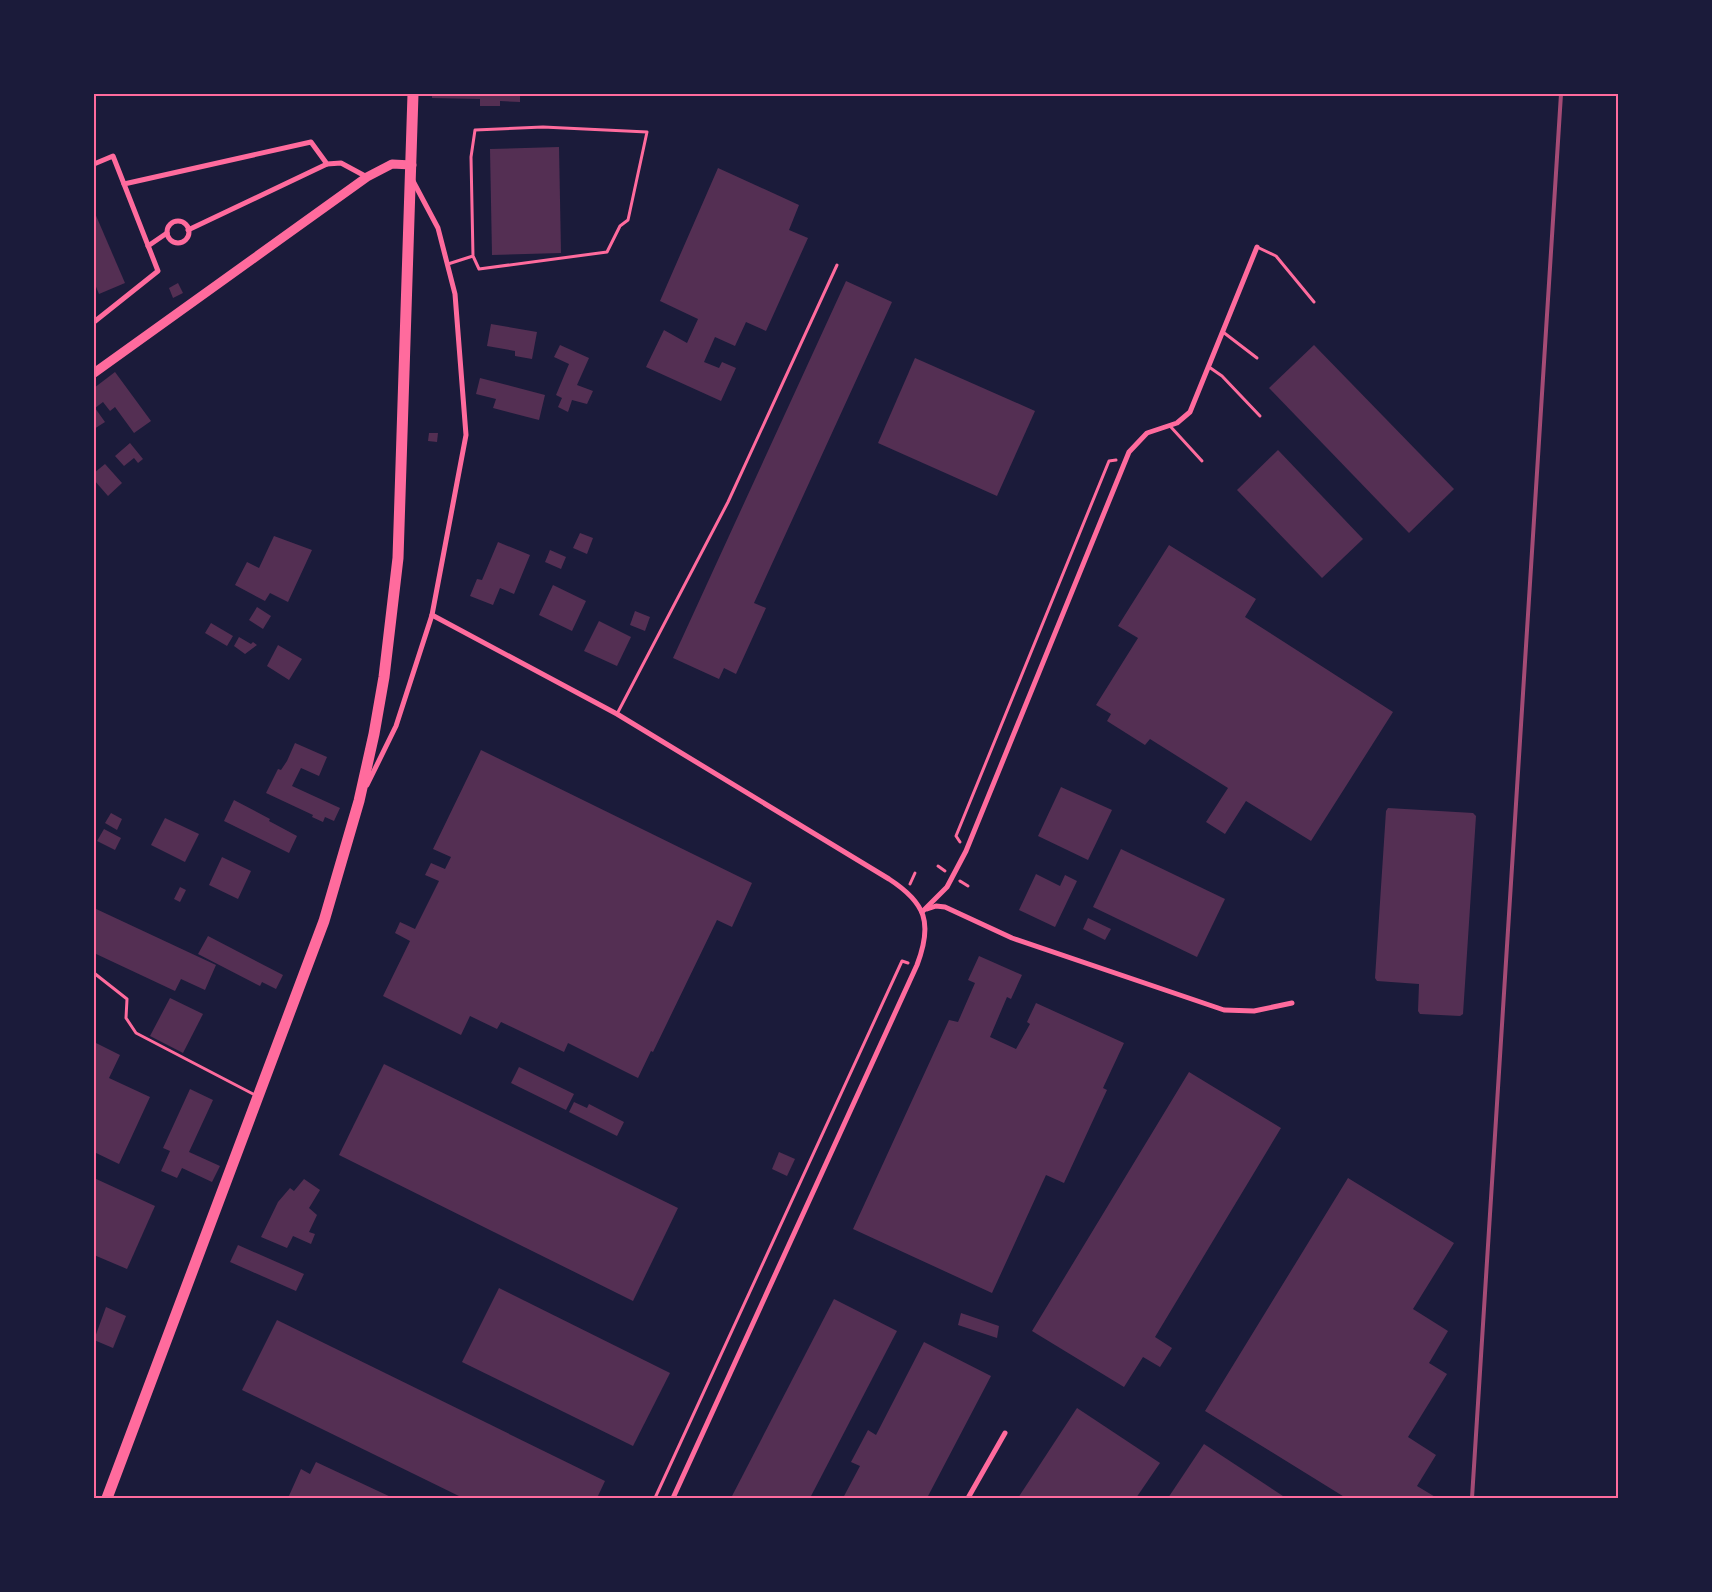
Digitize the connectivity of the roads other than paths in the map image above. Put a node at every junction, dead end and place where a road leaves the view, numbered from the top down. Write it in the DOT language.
graph roads {
  1 [pos="413,94"];
  2 [pos="94,164"];
  3 [pos="327,164"];
  4 [pos="412,165"];
  5 [pos="367,177"];
  6 [pos="412,178"];
  7 [pos="124,184"];
  8 [pos="188,230"];
  9 [pos="167,233"];
  10 [pos="148,246"];
  11 [pos="1257,247"];
  12 [pos="473,256"];
  13 [pos="447,264"];
  14 [pos="837,265"];
  15 [pos="1314,302"];
  16 [pos="94,322"];
  17 [pos="1223,332"];
  18 [pos="1257,358"];
  19 [pos="1209,367"];
  20 [pos="94,373"];
  21 [pos="1260,416"];
  22 [pos="1170,426"];
  23 [pos="1202,461"];
  24 [pos="432,615"];
  25 [pos="617,714"];
  26 [pos="359,802"];
  27 [pos="922,912"];
  28 [pos="94,973"];
  29 [pos="1292,1003"];
  30 [pos="258,1097"];
  31 [pos="1005,1432"];
  32 [pos="106,1498"];
  33 [pos="673,1498"];
  34 [pos="968,1498"];
  1 -- 4 [label="main road"];
  2 -- 7 [label="street"];
  3 -- 5 [label="street"];
  3 -- 7 [label="street"];
  3 -- 8 [label="street"];
  4 -- 5 [label="street"];
  4 -- 6 [label="main road"];
  5 -- 20 [label="street"];
  6 -- 13 [label="street"];
  6 -- 26 [label="main road"];
  7 -- 10 [label="street"];
  8 -- 9 [label="street"];
  8 -- 9 [label="street"];
  9 -- 10 [label="street"];
  10 -- 16 [label="street"];
  11 -- 15 [label="lane"];
  11 -- 17 [label="street"];
  12 -- 12 [label="lane"];
  12 -- 13 [label="lane"];
  13 -- 24 [label="street"];
  14 -- 25 [label="lane"];
  17 -- 18 [label="lane"];
  17 -- 19 [label="street"];
  19 -- 21 [label="lane"];
  19 -- 22 [label="street"];
  22 -- 23 [label="lane"];
  22 -- 27 [label="street"];
  24 -- 25 [label="street"];
  24 -- 26 [label="street"];
  25 -- 27 [label="street"];
  26 -- 30 [label="main road"];
  27 -- 29 [label="street"];
  27 -- 33 [label="street"];
  28 -- 30 [label="lane"];
  30 -- 32 [label="main road"];
  31 -- 34 [label="street"];
}
